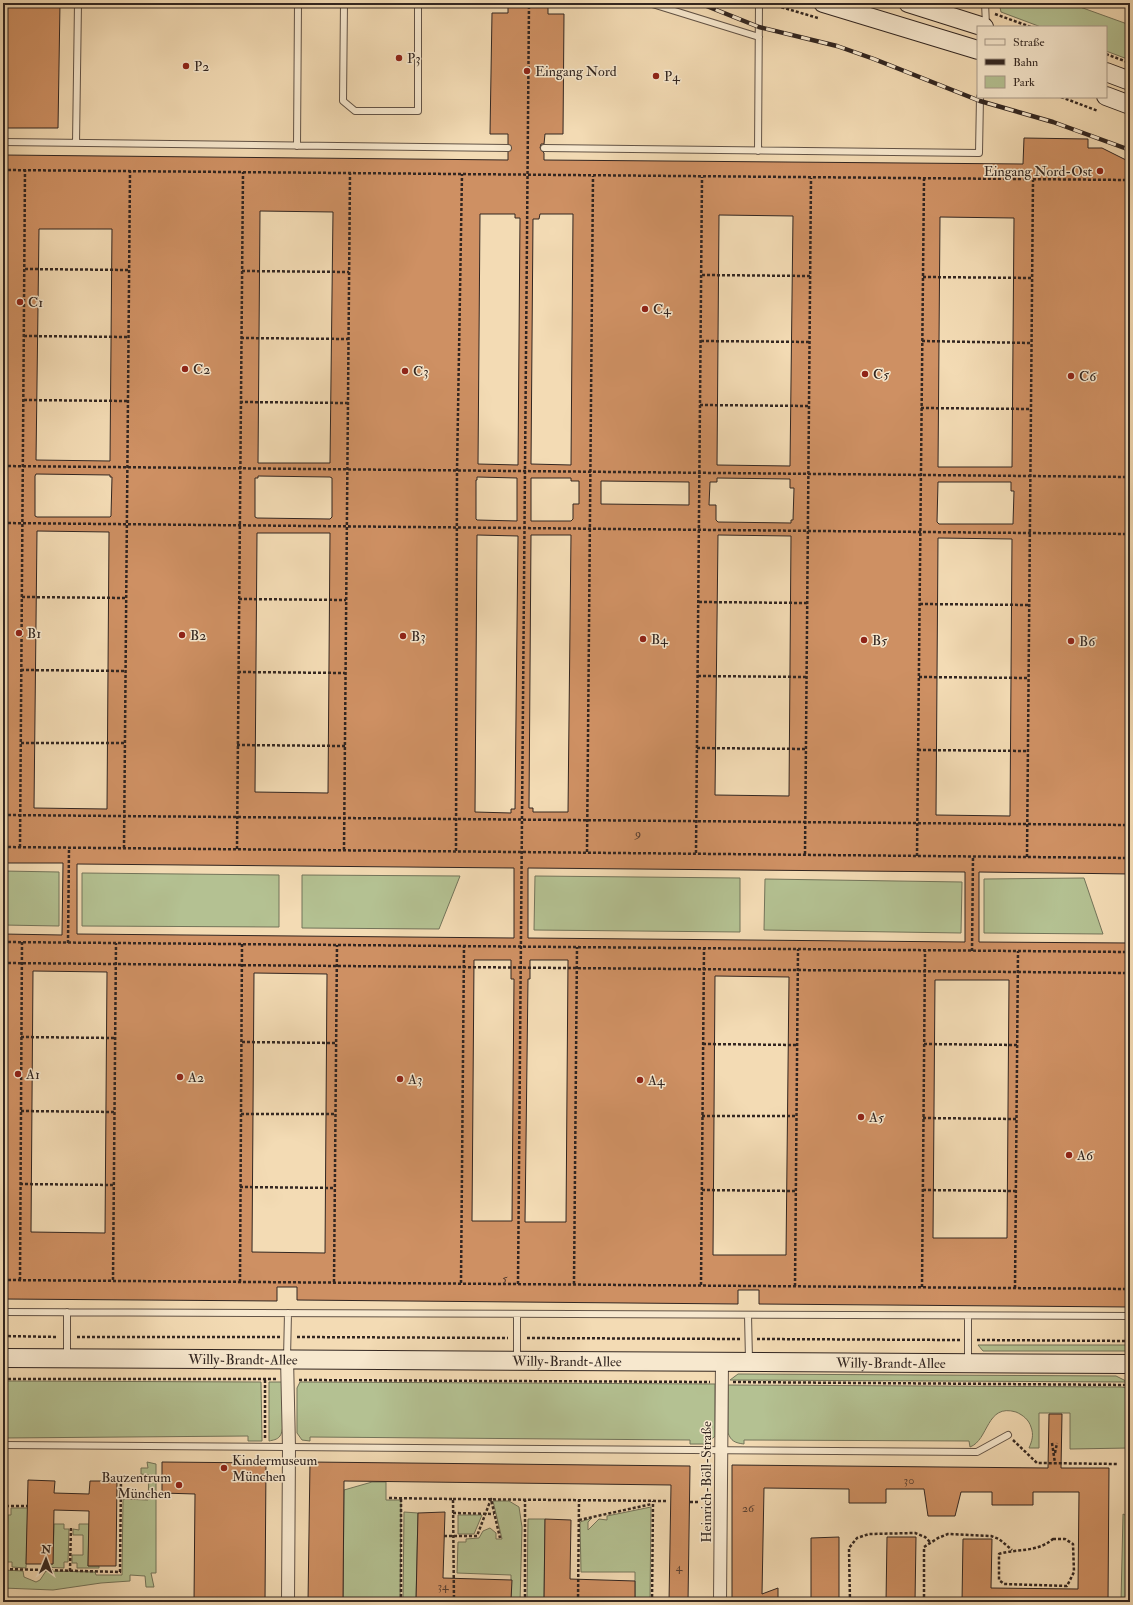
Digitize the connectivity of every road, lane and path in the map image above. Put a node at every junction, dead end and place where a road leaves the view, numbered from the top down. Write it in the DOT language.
graph roads {
  1 [pos="78,3"];
  2 [pos="298,3"];
  3 [pos="344,3"];
  4 [pos="418,3"];
  5 [pos="529,3"];
  6 [pos="649,3"];
  7 [pos="759,3"];
  8 [pos="823,3"];
  9 [pos="908,3"];
  10 [pos="986,3"];
  11 [pos="982,26"];
  12 [pos="985,26"];
  13 [pos="758,37"];
  14 [pos="977,50"];
  15 [pos="1107,54"];
  16 [pos="1130,63"];
  17 [pos="1107,72"];
  18 [pos="1130,81"];
  19 [pos="980,98"];
  20 [pos="1067,98"];
  21 [pos="1105,104"];
  22 [pos="1130,105"];
  23 [pos="3,142"];
  24 [pos="76,143"];
  25 [pos="297,146"];
  26 [pos="508,148"];
  27 [pos="544,148"];
  28 [pos="758,151"];
  29 [pos="3,170"];
  30 [pos="25,170"];
  31 [pos="130,171"];
  32 [pos="242,172"];
  33 [pos="350,173"];
  34 [pos="462,174"];
  35 [pos="528,175"];
  36 [pos="593,176"];
  37 [pos="702,177"];
  38 [pos="811,178"];
  39 [pos="924,178"];
  40 [pos="1033,180"];
  41 [pos="1130,180"];
  42 [pos="25,269"];
  43 [pos="130,270"];
  44 [pos="242,271"];
  45 [pos="349,272"];
  46 [pos="702,275"];
  47 [pos="810,276"];
  48 [pos="922,277"];
  49 [pos="1032,278"];
  50 [pos="24,336"];
  51 [pos="129,337"];
  52 [pos="241,338"];
  53 [pos="349,339"];
  54 [pos="701,341"];
  55 [pos="810,342"];
  56 [pos="922,342"];
  57 [pos="1031,342"];
  58 [pos="24,400"];
  59 [pos="128,401"];
  60 [pos="240,402"];
  61 [pos="348,403"];
  62 [pos="700,405"];
  63 [pos="809,406"];
  64 [pos="921,408"];
  65 [pos="1031,409"];
  66 [pos="3,466"];
  67 [pos="23,467"];
  68 [pos="128,468"];
  69 [pos="240,469"];
  70 [pos="347,470"];
  71 [pos="456,471"];
  72 [pos="525,471"];
  73 [pos="591,472"];
  74 [pos="700,473"];
  75 [pos="808,474"];
  76 [pos="921,475"];
  77 [pos="1030,476"];
  78 [pos="1130,477"];
  79 [pos="3,523"];
  80 [pos="22,523"];
  81 [pos="127,524"];
  82 [pos="239,525"];
  83 [pos="347,526"];
  84 [pos="456,527"];
  85 [pos="524,528"];
  86 [pos="590,529"];
  87 [pos="699,530"];
  88 [pos="808,531"];
  89 [pos="920,532"];
  90 [pos="1030,533"];
  91 [pos="1130,534"];
  92 [pos="22,597"];
  93 [pos="127,598"];
  94 [pos="239,599"];
  95 [pos="346,600"];
  96 [pos="698,602"];
  97 [pos="807,603"];
  98 [pos="920,604"];
  99 [pos="1029,605"];
  100 [pos="21,670"];
  101 [pos="126,671"];
  102 [pos="238,672"];
  103 [pos="346,673"];
  104 [pos="698,676"];
  105 [pos="806,677"];
  106 [pos="919,677"];
  107 [pos="1028,678"];
  108 [pos="20,743"];
  109 [pos="125,743"];
  110 [pos="238,745"];
  111 [pos="345,746"];
  112 [pos="697,748"];
  113 [pos="806,749"];
  114 [pos="918,750"];
  115 [pos="1028,751"];
  116 [pos="3,815"];
  117 [pos="20,815"];
  118 [pos="125,816"];
  119 [pos="237,817"];
  120 [pos="344,818"];
  121 [pos="456,819"];
  122 [pos="522,820"];
  123 [pos="588,820"];
  124 [pos="697,821"];
  125 [pos="805,822"];
  126 [pos="918,823"];
  127 [pos="1027,824"];
  128 [pos="1130,825"];
  129 [pos="3,847"];
  130 [pos="20,847"];
  131 [pos="69,848"];
  132 [pos="124,848"];
  133 [pos="236,849"];
  134 [pos="344,850"];
  135 [pos="456,851"];
  136 [pos="522,852"];
  137 [pos="588,852"];
  138 [pos="696,853"];
  139 [pos="805,854"];
  140 [pos="917,856"];
  141 [pos="973,856"];
  142 [pos="1027,856"];
  143 [pos="1130,858"];
  144 [pos="3,942"];
  145 [pos="22,942"];
  146 [pos="68,943"];
  147 [pos="116,943"];
  148 [pos="242,944"];
  149 [pos="337,945"];
  150 [pos="464,946"];
  151 [pos="521,947"];
  152 [pos="578,947"];
  153 [pos="704,948"];
  154 [pos="798,949"];
  155 [pos="925,951"];
  156 [pos="972,951"];
  157 [pos="1018,951"];
  158 [pos="1130,952"];
  159 [pos="3,963"];
  160 [pos="22,963"];
  161 [pos="116,964"];
  162 [pos="242,965"];
  163 [pos="337,966"];
  164 [pos="464,967"];
  165 [pos="521,967"];
  166 [pos="577,968"];
  167 [pos="704,969"];
  168 [pos="797,970"];
  169 [pos="924,971"];
  170 [pos="1018,972"];
  171 [pos="1130,973"];
  172 [pos="22,1037"];
  173 [pos="116,1038"];
  174 [pos="242,1042"];
  175 [pos="336,1043"];
  176 [pos="703,1044"];
  177 [pos="924,1044"];
  178 [pos="797,1045"];
  179 [pos="1017,1045"];
  180 [pos="21,1111"];
  181 [pos="115,1112"];
  182 [pos="241,1114"];
  183 [pos="335,1114"];
  184 [pos="702,1116"];
  185 [pos="796,1116"];
  186 [pos="923,1118"];
  187 [pos="1017,1118"];
  188 [pos="20,1184"];
  189 [pos="114,1185"];
  190 [pos="240,1187"];
  191 [pos="335,1188"];
  192 [pos="702,1190"];
  193 [pos="923,1190"];
  194 [pos="795,1191"];
  195 [pos="1016,1191"];
  196 [pos="3,1280"];
  197 [pos="20,1280"];
  198 [pos="113,1280"];
  199 [pos="240,1282"];
  200 [pos="334,1282"];
  201 [pos="461,1283"];
  202 [pos="518,1284"];
  203 [pos="574,1284"];
  204 [pos="701,1285"];
  205 [pos="795,1286"];
  206 [pos="922,1287"];
  207 [pos="1015,1288"];
  208 [pos="1130,1289"];
  209 [pos="3,1312"];
  210 [pos="67,1312"];
  211 [pos="288,1313"];
  212 [pos="517,1314"];
  213 [pos="748,1315"];
  214 [pos="968,1316"];
  215 [pos="1130,1316"];
  216 [pos="3,1336"];
  217 [pos="67,1337"];
  218 [pos="288,1337"];
  219 [pos="517,1338"];
  220 [pos="749,1339"];
  221 [pos="968,1340"];
  222 [pos="1130,1341"];
  223 [pos="67,1357"];
  224 [pos="3,1358"];
  225 [pos="288,1358"];
  226 [pos="517,1360"];
  227 [pos="722,1361"];
  228 [pos="749,1362"];
  229 [pos="968,1363"];
  230 [pos="1130,1364"];
  231 [pos="3,1379"];
  232 [pos="265,1379"];
  233 [pos="288,1380"];
  234 [pos="1008,1435"];
  235 [pos="265,1442"];
  236 [pos="1052,1443"];
  237 [pos="1057,1443"];
  238 [pos="3,1445"];
  239 [pos="289,1448"];
  240 [pos="722,1450"];
  241 [pos="1055,1455"];
  242 [pos="1055,1463"];
  243 [pos="1118,1464"];
  244 [pos="121,1479"];
  245 [pos="389,1498"];
  246 [pos="401,1498"];
  247 [pos="453,1499"];
  248 [pos="491,1499"];
  249 [pos="525,1500"];
  250 [pos="579,1500"];
  251 [pos="668,1501"];
  252 [pos="652,1502"];
  253 [pos="690,1502"];
  254 [pos="698,1502"];
  255 [pos="4,1506"];
  256 [pos="28,1506"];
  257 [pos="453,1513"];
  258 [pos="486,1514"];
  259 [pos="495,1514"];
  260 [pos="579,1520"];
  261 [pos="71,1526"];
  262 [pos="444,1536"];
  263 [pos="453,1536"];
  264 [pos="500,1538"];
  265 [pos="932,1543"];
  266 [pos="1012,1550"];
  267 [pos="4,1569"];
  268 [pos="70,1571"];
  269 [pos="288,1602"];
  270 [pos="401,1602"];
  271 [pos="454,1602"];
  272 [pos="525,1602"];
  273 [pos="578,1602"];
  274 [pos="652,1602"];
  275 [pos="720,1602"];
  276 [pos="850,1602"];
  277 [pos="924,1602"];
  1 -- 24 [label="lane"];
  2 -- 25 [label="lane"];
  3 -- 4 [label="lane"];
  5 -- 35 [label="path"];
  6 -- 13 [label="lane"];
  7 -- 13 [label="lane"];
  8 -- 14 [label="main road"];
  9 -- 11 [label="main road"];
  10 -- 12 [label="lane"];
  13 -- 28 [label="lane"];
  15 -- 16 [label="path"];
  17 -- 18 [label="main road"];
  19 -- 28 [label="lane"];
  20 -- 21 [label="path"];
  21 -- 22 [label="main road"];
  23 -- 24 [label="lane"];
  24 -- 25 [label="lane"];
  25 -- 26 [label="lane"];
  27 -- 28 [label="lane"];
  29 -- 30 [label="path"];
  30 -- 31 [label="path"];
  30 -- 42 [label="path"];
  31 -- 32 [label="path"];
  31 -- 43 [label="path"];
  32 -- 33 [label="path"];
  32 -- 44 [label="path"];
  33 -- 34 [label="path"];
  33 -- 45 [label="path"];
  34 -- 35 [label="path"];
  34 -- 71 [label="path"];
  35 -- 36 [label="path"];
  35 -- 72 [label="path"];
  36 -- 37 [label="path"];
  36 -- 73 [label="path"];
  37 -- 38 [label="path"];
  37 -- 46 [label="path"];
  38 -- 39 [label="path"];
  38 -- 47 [label="path"];
  39 -- 40 [label="path"];
  39 -- 48 [label="path"];
  40 -- 41 [label="path"];
  40 -- 49 [label="path"];
  42 -- 43 [label="path"];
  42 -- 50 [label="path"];
  43 -- 51 [label="path"];
  44 -- 45 [label="path"];
  44 -- 52 [label="path"];
  45 -- 53 [label="path"];
  46 -- 47 [label="path"];
  46 -- 54 [label="path"];
  47 -- 55 [label="path"];
  48 -- 49 [label="path"];
  48 -- 56 [label="path"];
  49 -- 57 [label="path"];
  50 -- 51 [label="path"];
  50 -- 58 [label="path"];
  51 -- 59 [label="path"];
  52 -- 53 [label="path"];
  52 -- 60 [label="path"];
  53 -- 61 [label="path"];
  54 -- 55 [label="path"];
  54 -- 62 [label="path"];
  55 -- 63 [label="path"];
  56 -- 57 [label="path"];
  56 -- 64 [label="path"];
  57 -- 65 [label="path"];
  58 -- 59 [label="path"];
  58 -- 67 [label="path"];
  59 -- 68 [label="path"];
  60 -- 61 [label="path"];
  60 -- 69 [label="path"];
  61 -- 70 [label="path"];
  62 -- 63 [label="path"];
  62 -- 74 [label="path"];
  63 -- 75 [label="path"];
  64 -- 65 [label="path"];
  64 -- 76 [label="path"];
  65 -- 77 [label="path"];
  66 -- 67 [label="path"];
  67 -- 68 [label="path"];
  67 -- 80 [label="path"];
  68 -- 69 [label="path"];
  68 -- 81 [label="path"];
  69 -- 70 [label="path"];
  69 -- 82 [label="path"];
  70 -- 71 [label="path"];
  70 -- 83 [label="path"];
  71 -- 72 [label="path"];
  71 -- 84 [label="path"];
  72 -- 73 [label="path"];
  72 -- 85 [label="path"];
  73 -- 74 [label="path"];
  73 -- 86 [label="path"];
  74 -- 75 [label="path"];
  74 -- 87 [label="path"];
  75 -- 76 [label="path"];
  75 -- 88 [label="path"];
  76 -- 77 [label="path"];
  76 -- 89 [label="path"];
  77 -- 78 [label="path"];
  77 -- 90 [label="path"];
  79 -- 80 [label="path"];
  80 -- 81 [label="path"];
  80 -- 92 [label="path"];
  81 -- 82 [label="path"];
  81 -- 93 [label="path"];
  82 -- 83 [label="path"];
  82 -- 94 [label="path"];
  83 -- 84 [label="path"];
  83 -- 95 [label="path"];
  84 -- 85 [label="path"];
  84 -- 121 [label="path"];
  85 -- 86 [label="path"];
  85 -- 122 [label="path"];
  86 -- 87 [label="path"];
  86 -- 123 [label="path"];
  87 -- 88 [label="path"];
  87 -- 96 [label="path"];
  88 -- 89 [label="path"];
  88 -- 97 [label="path"];
  89 -- 90 [label="path"];
  89 -- 98 [label="path"];
  90 -- 91 [label="path"];
  90 -- 99 [label="path"];
  92 -- 93 [label="path"];
  92 -- 100 [label="path"];
  93 -- 101 [label="path"];
  94 -- 95 [label="path"];
  94 -- 102 [label="path"];
  95 -- 103 [label="path"];
  96 -- 97 [label="path"];
  96 -- 104 [label="path"];
  97 -- 105 [label="path"];
  98 -- 99 [label="path"];
  98 -- 106 [label="path"];
  99 -- 107 [label="path"];
  100 -- 101 [label="path"];
  100 -- 108 [label="path"];
  101 -- 109 [label="path"];
  102 -- 103 [label="path"];
  102 -- 110 [label="path"];
  103 -- 111 [label="path"];
  104 -- 105 [label="path"];
  104 -- 112 [label="path"];
  105 -- 113 [label="path"];
  106 -- 107 [label="path"];
  106 -- 114 [label="path"];
  107 -- 115 [label="path"];
  108 -- 109 [label="path"];
  108 -- 117 [label="path"];
  109 -- 118 [label="path"];
  110 -- 111 [label="path"];
  110 -- 119 [label="path"];
  111 -- 120 [label="path"];
  112 -- 113 [label="path"];
  112 -- 124 [label="path"];
  113 -- 125 [label="path"];
  114 -- 115 [label="path"];
  114 -- 126 [label="path"];
  115 -- 127 [label="path"];
  116 -- 117 [label="path"];
  117 -- 118 [label="path"];
  117 -- 130 [label="path"];
  118 -- 119 [label="path"];
  118 -- 132 [label="path"];
  119 -- 120 [label="path"];
  119 -- 133 [label="path"];
  120 -- 121 [label="path"];
  120 -- 134 [label="path"];
  121 -- 122 [label="path"];
  121 -- 135 [label="path"];
  122 -- 123 [label="path"];
  122 -- 136 [label="path"];
  123 -- 124 [label="path"];
  123 -- 137 [label="path"];
  124 -- 125 [label="path"];
  124 -- 138 [label="path"];
  125 -- 126 [label="path"];
  125 -- 139 [label="path"];
  126 -- 127 [label="path"];
  126 -- 140 [label="path"];
  127 -- 128 [label="path"];
  127 -- 142 [label="path"];
  129 -- 130 [label="path"];
  130 -- 131 [label="path"];
  131 -- 132 [label="path"];
  131 -- 146 [label="path"];
  132 -- 133 [label="path"];
  133 -- 134 [label="path"];
  134 -- 135 [label="path"];
  135 -- 136 [label="path"];
  136 -- 137 [label="path"];
  136 -- 151 [label="path"];
  137 -- 138 [label="path"];
  138 -- 139 [label="path"];
  139 -- 140 [label="path"];
  140 -- 141 [label="path"];
  141 -- 142 [label="path"];
  141 -- 156 [label="path"];
  142 -- 143 [label="path"];
  144 -- 145 [label="path"];
  145 -- 146 [label="path"];
  145 -- 160 [label="path"];
  146 -- 147 [label="path"];
  147 -- 148 [label="path"];
  147 -- 161 [label="path"];
  148 -- 149 [label="path"];
  148 -- 162 [label="path"];
  149 -- 150 [label="path"];
  149 -- 163 [label="path"];
  150 -- 151 [label="path"];
  150 -- 164 [label="path"];
  151 -- 152 [label="path"];
  151 -- 165 [label="path"];
  152 -- 153 [label="path"];
  152 -- 166 [label="path"];
  153 -- 154 [label="path"];
  153 -- 167 [label="path"];
  154 -- 155 [label="path"];
  154 -- 168 [label="path"];
  155 -- 156 [label="path"];
  155 -- 169 [label="path"];
  156 -- 157 [label="path"];
  157 -- 158 [label="path"];
  157 -- 170 [label="path"];
  159 -- 160 [label="path"];
  160 -- 161 [label="path"];
  160 -- 172 [label="path"];
  161 -- 162 [label="path"];
  161 -- 173 [label="path"];
  162 -- 163 [label="path"];
  162 -- 174 [label="path"];
  163 -- 164 [label="path"];
  163 -- 175 [label="path"];
  164 -- 165 [label="path"];
  164 -- 201 [label="path"];
  165 -- 166 [label="path"];
  165 -- 202 [label="path"];
  166 -- 167 [label="path"];
  166 -- 203 [label="path"];
  167 -- 168 [label="path"];
  167 -- 176 [label="path"];
  168 -- 169 [label="path"];
  168 -- 178 [label="path"];
  169 -- 170 [label="path"];
  169 -- 177 [label="path"];
  170 -- 171 [label="path"];
  170 -- 179 [label="path"];
  172 -- 173 [label="path"];
  172 -- 180 [label="path"];
  173 -- 181 [label="path"];
  174 -- 175 [label="path"];
  174 -- 182 [label="path"];
  175 -- 183 [label="path"];
  176 -- 178 [label="path"];
  176 -- 184 [label="path"];
  177 -- 179 [label="path"];
  177 -- 186 [label="path"];
  178 -- 185 [label="path"];
  179 -- 187 [label="path"];
  180 -- 181 [label="path"];
  180 -- 188 [label="path"];
  181 -- 189 [label="path"];
  182 -- 183 [label="path"];
  182 -- 190 [label="path"];
  183 -- 191 [label="path"];
  184 -- 185 [label="path"];
  184 -- 192 [label="path"];
  185 -- 194 [label="path"];
  186 -- 187 [label="path"];
  186 -- 193 [label="path"];
  187 -- 195 [label="path"];
  188 -- 189 [label="path"];
  188 -- 197 [label="path"];
  189 -- 198 [label="path"];
  190 -- 191 [label="path"];
  190 -- 199 [label="path"];
  191 -- 200 [label="path"];
  192 -- 194 [label="path"];
  192 -- 204 [label="path"];
  193 -- 195 [label="path"];
  193 -- 206 [label="path"];
  194 -- 205 [label="path"];
  195 -- 207 [label="path"];
  196 -- 197 [label="path"];
  197 -- 198 [label="path"];
  198 -- 199 [label="path"];
  199 -- 200 [label="path"];
  200 -- 201 [label="path"];
  201 -- 202 [label="path"];
  202 -- 203 [label="path"];
  203 -- 204 [label="path"];
  204 -- 205 [label="path"];
  205 -- 206 [label="path"];
  206 -- 207 [label="path"];
  207 -- 208 [label="path"];
  209 -- 210 [label="lane"];
  210 -- 211 [label="lane"];
  210 -- 217 [label="lane"];
  211 -- 212 [label="lane"];
  211 -- 218 [label="lane"];
  212 -- 213 [label="lane"];
  212 -- 219 [label="lane"];
  213 -- 214 [label="lane"];
  213 -- 220 [label="lane"];
  214 -- 215 [label="lane"];
  214 -- 221 [label="lane"];
  216 -- 217 [label="path"];
  217 -- 218 [label="path"];
  217 -- 223 [label="lane"];
  218 -- 219 [label="path"];
  218 -- 225 [label="lane"];
  219 -- 220 [label="path"];
  219 -- 226 [label="lane"];
  220 -- 221 [label="path"];
  220 -- 228 [label="lane"];
  221 -- 222 [label="path"];
  221 -- 229 [label="lane"];
  223 -- 224 [label="main road, Willy-Brandt-Allee"];
  223 -- 225 [label="main road, Willy-Brandt-Allee"];
  225 -- 226 [label="main road, Willy-Brandt-Allee"];
  225 -- 233 [label="street"];
  226 -- 227 [label="main road, Willy-Brandt-Allee"];
  227 -- 228 [label="main road, Willy-Brandt-Allee"];
  227 -- 240 [label="street, Heinrich-Böll-Straße"];
  228 -- 229 [label="main road, Willy-Brandt-Allee"];
  229 -- 230 [label="main road, Willy-Brandt-Allee"];
  231 -- 232 [label="path"];
  232 -- 233 [label="path"];
  232 -- 235 [label="path"];
  233 -- 239 [label="street"];
  234 -- 240 [label="lane"];
  234 -- 242 [label="path"];
  236 -- 241 [label="path"];
  237 -- 241 [label="path"];
  238 -- 239 [label="lane"];
  239 -- 240 [label="lane"];
  239 -- 269 [label="street"];
  240 -- 275 [label="street, Heinrich-Böll-Straße"];
  241 -- 242 [label="path"];
  242 -- 243 [label="path"];
  244 -- 268 [label="path"];
  245 -- 246 [label="path"];
  246 -- 247 [label="path"];
  246 -- 270 [label="path"];
  247 -- 248 [label="path"];
  247 -- 257 [label="path"];
  248 -- 249 [label="path"];
  248 -- 258 [label="path"];
  248 -- 259 [label="path"];
  249 -- 250 [label="path"];
  249 -- 272 [label="path"];
  250 -- 252 [label="path"];
  250 -- 260 [label="path"];
  251 -- 252 [label="path"];
  252 -- 260 [label="path"];
  252 -- 274 [label="path"];
  253 -- 254 [label="path"];
  255 -- 256 [label="path"];
  255 -- 267 [label="path"];
  257 -- 258 [label="path"];
  257 -- 263 [label="path"];
  258 -- 259 [label="path"];
  258 -- 263 [label="path"];
  259 -- 264 [label="path"];
  260 -- 273 [label="path"];
  261 -- 268 [label="path"];
  262 -- 263 [label="path"];
  263 -- 271 [label="path"];
  265 -- 266 [label="path"];
  265 -- 276 [label="path"];
  265 -- 277 [label="path"];
  266 -- 266 [label="path"];
  267 -- 268 [label="path"];
}
